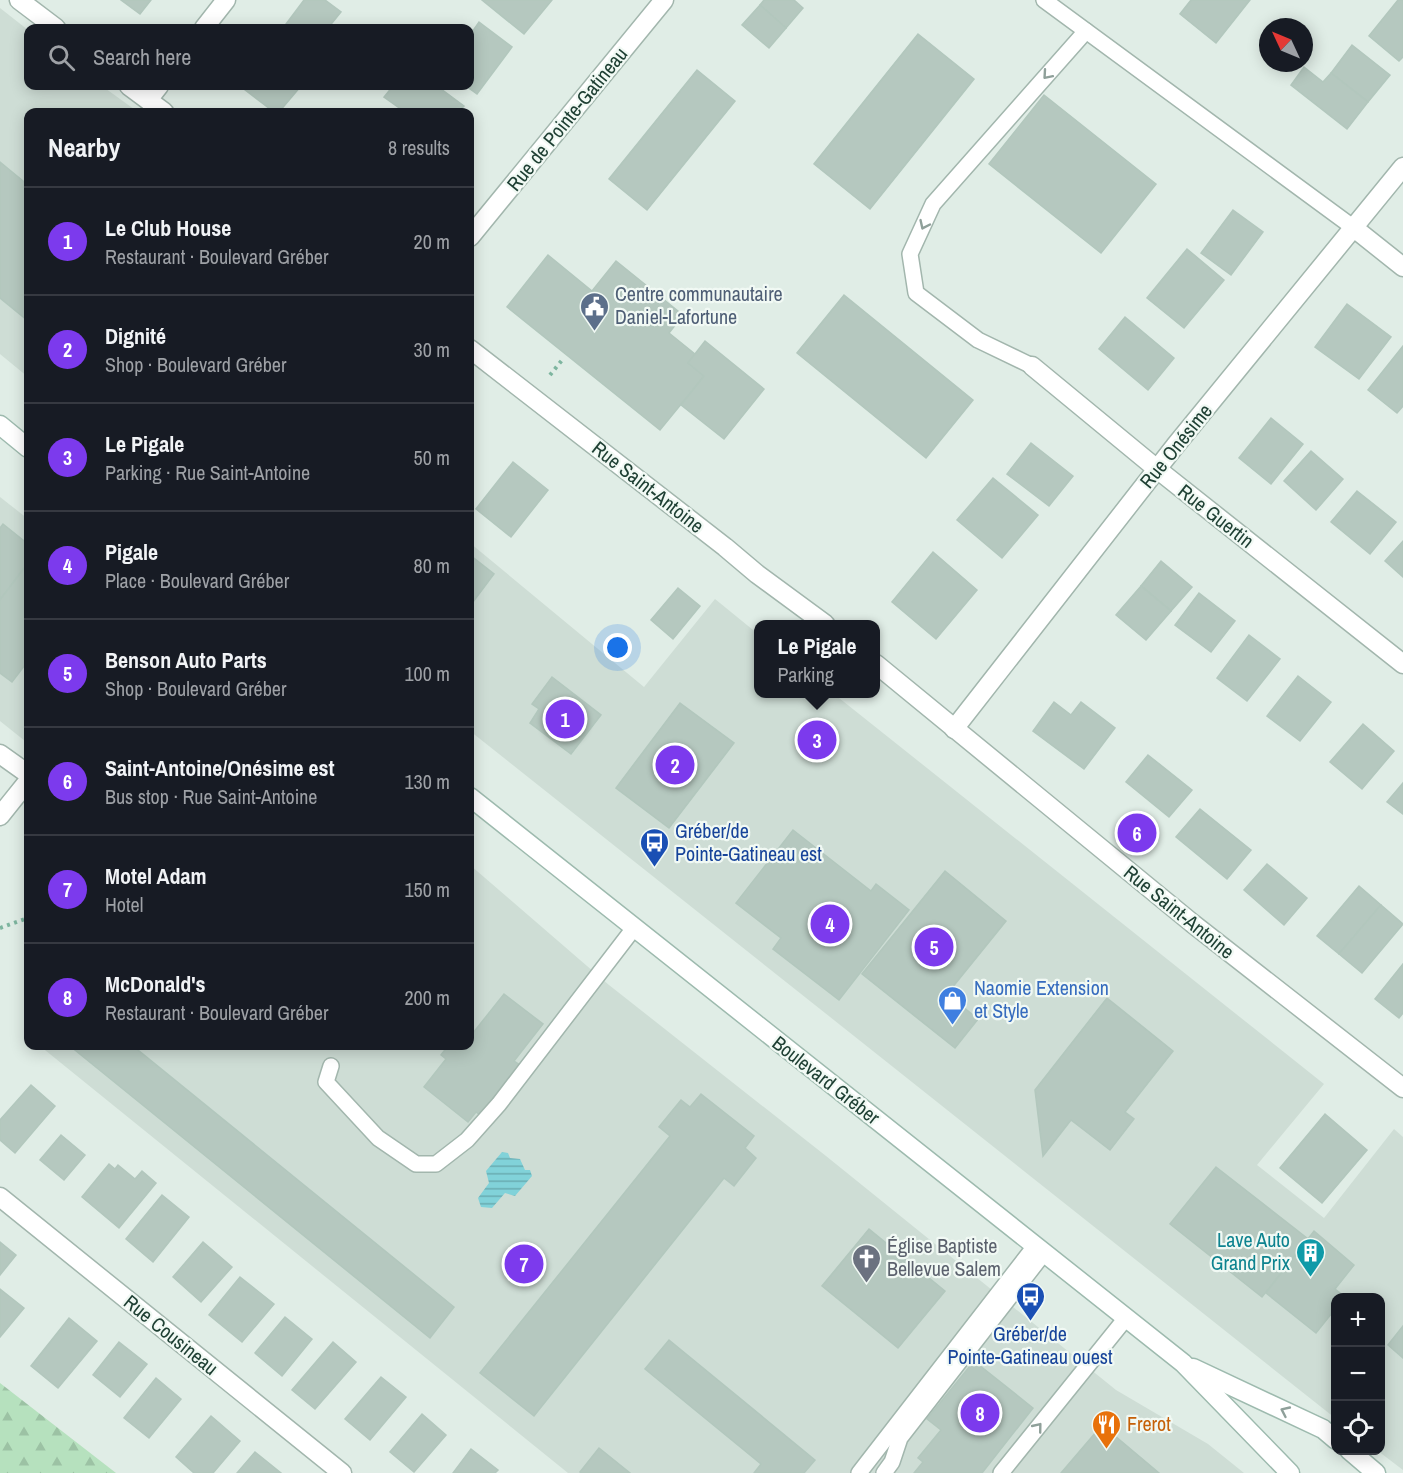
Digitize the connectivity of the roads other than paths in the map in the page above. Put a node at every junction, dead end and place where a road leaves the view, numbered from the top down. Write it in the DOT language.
graph roads {
  1 [pos="19,0"];
  2 [pos="226,0"];
  3 [pos="663,0"];
  4 [pos="1044,0"];
  5 [pos="51,24"];
  6 [pos="207,24"];
  7 [pos="1086,31"];
  8 [pos="134,90"];
  9 [pos="156,90"];
  10 [pos="148,100"];
  11 [pos="159,108"];
  12 [pos="1403,167"];
  13 [pos="1354,228"];
  14 [pos="474,232"];
  15 [pos="1403,267"];
  16 [pos="474,353"];
  17 [pos="1032,366"];
  18 [pos="0,425"];
  19 [pos="24,445"];
  20 [pos="1157,469"];
  21 [pos="820,620"];
  22 [pos="1403,664"];
  23 [pos="880,667"];
  24 [pos="954,729"];
  25 [pos="0,754"];
  26 [pos="24,771"];
  27 [pos="24,787"];
  28 [pos="474,800"];
  29 [pos="0,816"];
  30 [pos="634,928"];
  31 [pos="331,1066"];
  32 [pos="1403,1088"];
  33 [pos="0,1197"];
  34 [pos="1040,1250"];
  35 [pos="1126,1318"];
  36 [pos="1183,1363"];
  37 [pos="1331,1436"];
  38 [pos="1355,1455"];
  39 [pos="342,1473"];
  40 [pos="859,1473"];
  41 [pos="884,1473"];
  42 [pos="1001,1473"];
  43 [pos="1290,1473"];
  44 [pos="1376,1473"];
  1 -- 5 [label="street"];
  2 -- 6 [label="street"];
  3 -- 14 [label="street, Rue de Pointe-Gatineau"];
  4 -- 7 [label="lane"];
  7 -- 13 [label="lane"];
  7 -- 17 [label="lane, one-way"];
  8 -- 10 [label="street"];
  9 -- 10 [label="street"];
  10 -- 11 [label="street"];
  12 -- 13 [label="street, Rue Onésime"];
  13 -- 15 [label="street"];
  13 -- 20 [label="street, Rue Onésime"];
  16 -- 21 [label="street, Rue Saint-Antoine"];
  17 -- 20 [label="street, Rue Guertin"];
  18 -- 19 [label="street"];
  20 -- 22 [label="street, Rue Guertin"];
  20 -- 24 [label="street, Rue Onésime"];
  23 -- 24 [label="street, Rue Saint-Antoine"];
  24 -- 32 [label="street, Rue Saint-Antoine"];
  25 -- 26 [label="street"];
  27 -- 29 [label="street"];
  28 -- 30 [label="street, Boulevard Gréber"];
  30 -- 31 [label="lane"];
  30 -- 34 [label="street, Boulevard Gréber"];
  33 -- 39 [label="street, Rue Cousineau"];
  34 -- 35 [label="street, Boulevard Gréber"];
  34 -- 40 [label="lane"];
  34 -- 41 [label="lane"];
  35 -- 36 [label="street, Boulevard Gréber"];
  42 -- 35 [label="lane, one-way"];
  37 -- 36 [label="street, Boulevard Gréber, one-way"];
  36 -- 43 [label="street, Boulevard Gréber"];
  38 -- 44 [label="street"];
}
